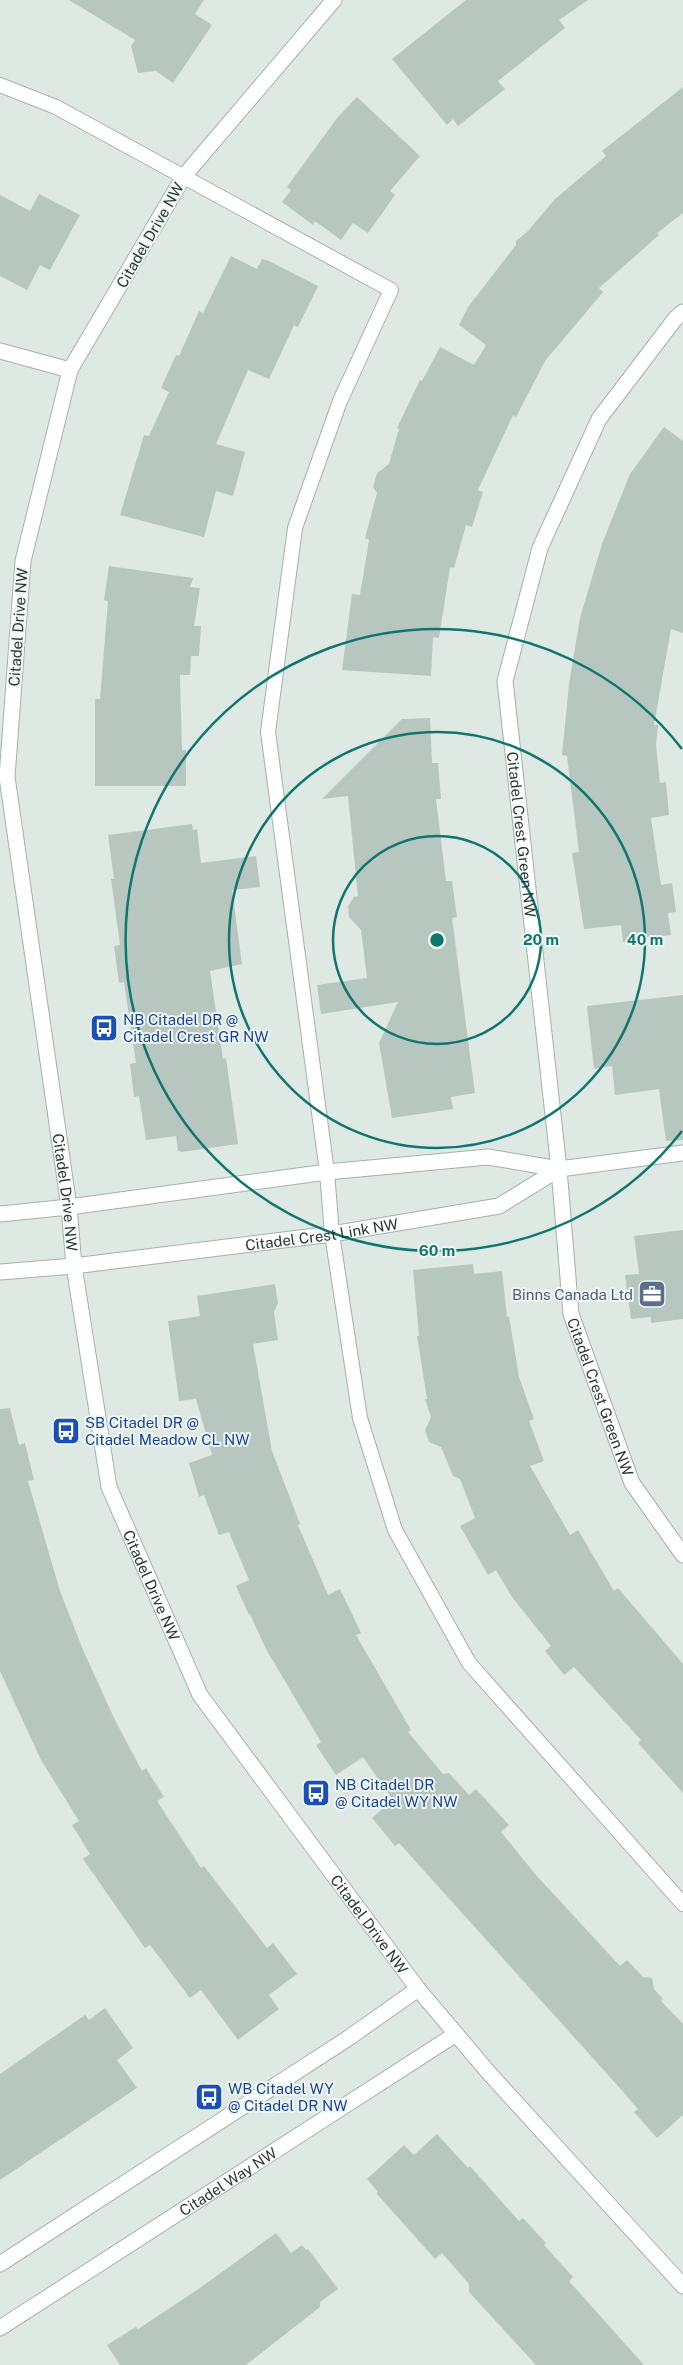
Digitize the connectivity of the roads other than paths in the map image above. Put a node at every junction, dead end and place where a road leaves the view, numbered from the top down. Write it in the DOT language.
graph roads {
  1 [pos="334,0"];
  2 [pos="0,85"];
  3 [pos="184,176"];
  4 [pos="683,312"];
  5 [pos="0,351"];
  6 [pos="70,370"];
  7 [pos="4,777"];
  8 [pos="683,1154"];
  9 [pos="559,1169"];
  10 [pos="327,1172"];
  11 [pos="69,1207"];
  12 [pos="0,1214"];
  13 [pos="332,1234"];
  14 [pos="74,1266"];
  15 [pos="0,1272"];
  16 [pos="683,1556"];
  17 [pos="683,1904"];
  18 [pos="418,1989"];
  19 [pos="456,2034"];
  20 [pos="0,2264"];
  21 [pos="683,2286"];
  22 [pos="0,2328"];
  1 -- 3 [label="street, Citadel Drive NW"];
  2 -- 3 [label="lane"];
  3 -- 6 [label="street, Citadel Drive NW"];
  3 -- 10 [label="lane"];
  4 -- 9 [label="street, Citadel Crest Green NW"];
  5 -- 6 [label="street"];
  6 -- 7 [label="street, Citadel Drive NW"];
  7 -- 11 [label="street, Citadel Drive NW"];
  8 -- 9 [label="street, Citadel Crest Link NW"];
  9 -- 10 [label="street, Citadel Crest Link NW"];
  9 -- 13 [label="street, Citadel Crest Link NW"];
  9 -- 16 [label="street, Citadel Crest Green NW"];
  10 -- 11 [label="street, Citadel Crest Link NW"];
  10 -- 13 [label="lane"];
  11 -- 12 [label="street, Citadel Crest Link NW"];
  11 -- 14 [label="street, Citadel Drive NW"];
  13 -- 14 [label="street, Citadel Crest Link NW"];
  13 -- 17 [label="lane"];
  14 -- 15 [label="street, Citadel Crest Link NW"];
  14 -- 18 [label="street, Citadel Drive NW"];
  18 -- 19 [label="street, Citadel Drive NW"];
  18 -- 20 [label="street"];
  19 -- 21 [label="street, Citadel Drive NW"];
  19 -- 22 [label="street, Citadel Way NW"];
}
